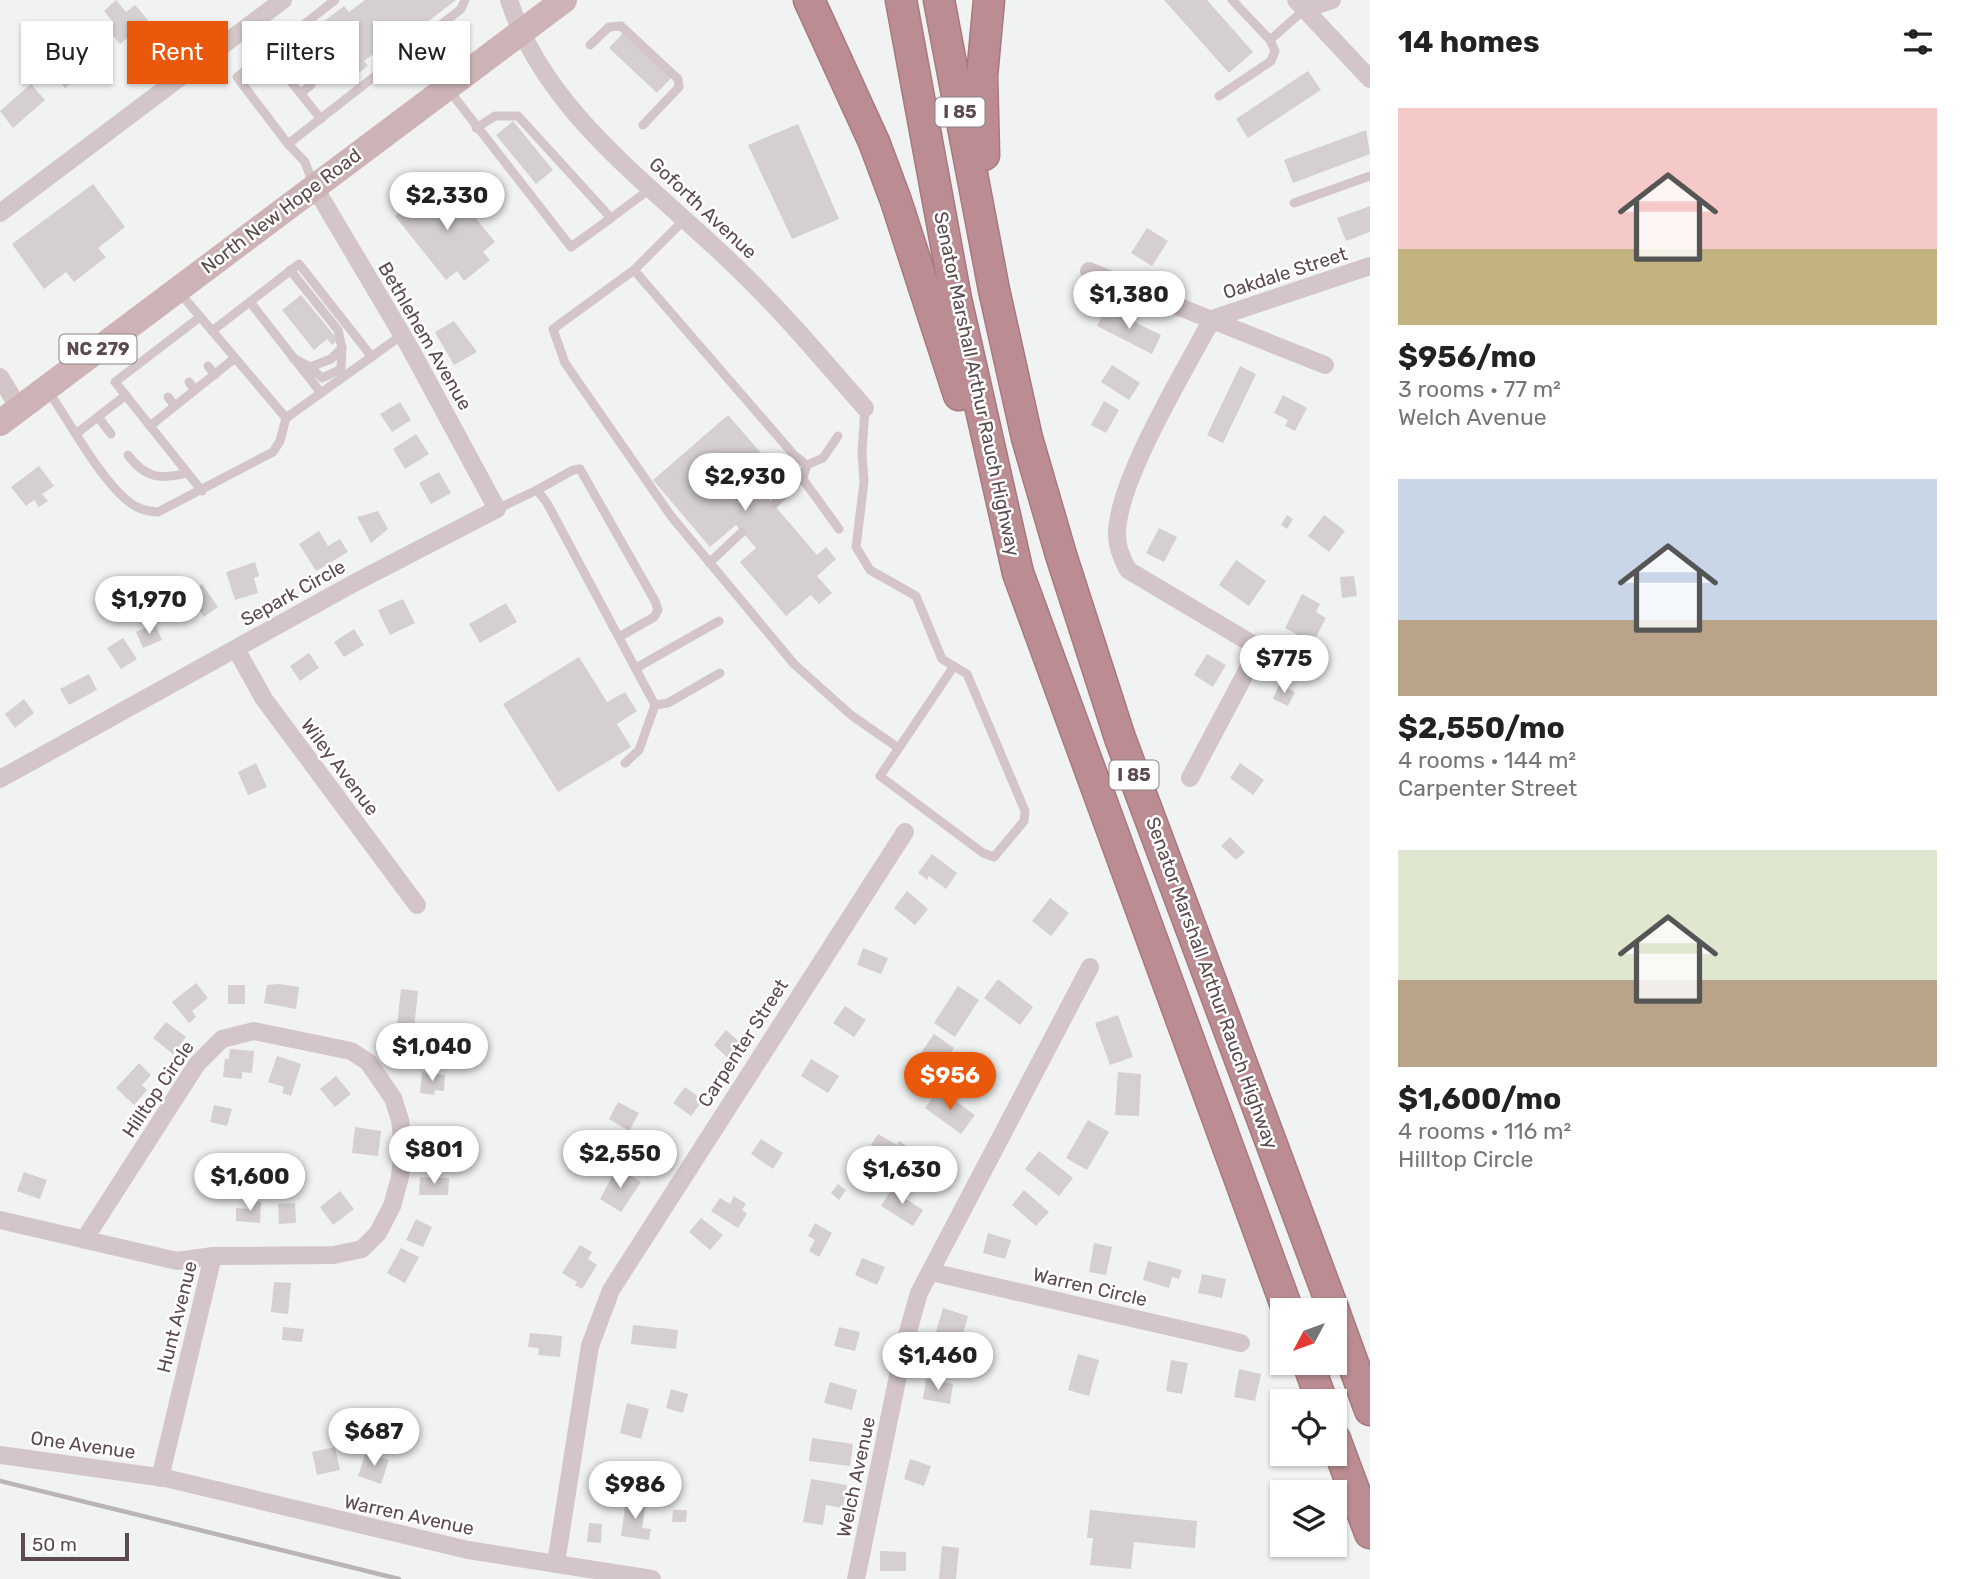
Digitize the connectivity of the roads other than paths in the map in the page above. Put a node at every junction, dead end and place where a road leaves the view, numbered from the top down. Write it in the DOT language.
graph roads {
  1 [pos="283,0"];
  2 [pos="335,0"];
  3 [pos="466,0"];
  4 [pos="509,0"];
  5 [pos="564,0"];
  6 [pos="809,0"];
  7 [pos="901,0"];
  8 [pos="939,0"];
  9 [pos="989,0"];
  10 [pos="1232,0"];
  11 [pos="1332,0"];
  12 [pos="1301,5"];
  13 [pos="308,21"];
  14 [pos="520,33"];
  15 [pos="1270,40"];
  16 [pos="590,45"];
  17 [pos="1370,79"];
  18 [pos="242,84"];
  19 [pos="294,84"];
  20 [pos="311,84"];
  21 [pos="447,87"];
  22 [pos="301,93"];
  23 [pos="1219,96"];
  24 [pos="321,119"];
  25 [pos="643,125"];
  26 [pos="476,128"];
  27 [pos="288,144"];
  28 [pos="1370,176"];
  29 [pos="314,186"];
  30 [pos="652,188"];
  31 [pos="1294,203"];
  32 [pos="0,213"];
  33 [pos="611,218"];
  34 [pos="685,219"];
  35 [pos="981,224"];
  36 [pos="1370,266"];
  37 [pos="290,270"];
  38 [pos="634,271"];
  39 [pos="1088,271"];
  40 [pos="177,289"];
  41 [pos="250,302"];
  42 [pos="200,317"];
  43 [pos="1212,319"];
  44 [pos="212,331"];
  45 [pos="180,332"];
  46 [pos="402,335"];
  47 [pos="187,341"];
  48 [pos="162,346"];
  49 [pos="342,348"];
  50 [pos="168,355"];
  51 [pos="372,356"];
  52 [pos="235,358"];
  53 [pos="293,358"];
  54 [pos="141,362"];
  55 [pos="1325,365"];
  56 [pos="208,366"];
  57 [pos="310,367"];
  58 [pos="148,371"];
  59 [pos="215,375"];
  60 [pos="0,377"];
  61 [pos="189,382"];
  62 [pos="46,388"];
  63 [pos="195,390"];
  64 [pos="321,393"];
  65 [pos="125,395"];
  66 [pos="169,397"];
  67 [pos="175,406"];
  68 [pos="865,408"];
  69 [pos="10,416"];
  70 [pos="98,416"];
  71 [pos="286,418"];
  72 [pos="150,426"];
  73 [pos="77,433"];
  74 [pos="111,434"];
  75 [pos="838,436"];
  76 [pos="128,455"];
  77 [pos="807,465"];
  78 [pos="187,473"];
  79 [pos="802,478"];
  80 [pos="537,490"];
  81 [pos="202,491"];
  82 [pos="774,504"];
  83 [pos="497,509"];
  84 [pos="839,529"];
  85 [pos="742,532"];
  86 [pos="709,563"];
  87 [pos="1018,573"];
  88 [pos="719,621"];
  89 [pos="619,637"];
  90 [pos="236,649"];
  91 [pos="954,666"];
  92 [pos="636,668"];
  93 [pos="720,673"];
  94 [pos="655,705"];
  95 [pos="897,747"];
  96 [pos="625,763"];
  97 [pos="1190,778"];
  98 [pos="0,779"];
  99 [pos="905,832"];
  100 [pos="417,905"];
  101 [pos="1090,967"];
  102 [pos="0,1220"];
  103 [pos="84,1240"];
  104 [pos="213,1256"];
  105 [pos="931,1272"];
  106 [pos="1283,1298"];
  107 [pos="1330,1298"];
  108 [pos="1241,1343"];
  109 [pos="1348,1343"];
  110 [pos="1348,1348"];
  111 [pos="1370,1394"];
  112 [pos="1370,1410"];
  113 [pos="0,1455"];
  114 [pos="1345,1466"];
  115 [pos="160,1478"];
  116 [pos="1370,1533"];
  117 [pos="556,1563"];
  118 [pos="652,1579"];
  119 [pos="856,1579"];
  1 -- 32 [label="street"];
  2 -- 13 [label="lane"];
  3 -- 24 [label="lane"];
  4 -- 14 [label="street, Goforth Avenue"];
  5 -- 14 [label="main road, North New Hope Road / NC 279"];
  6 -- 87 [label="highway"];
  7 -- 87 [label="highway, Senator Marshall Arthur Rauch Highway / I 85"];
  8 -- 35 [label="highway, Senator Marshall Arthur Rauch Highway / I 85"];
  9 -- 35 [label="highway"];
  10 -- 15 [label="lane"];
  11 -- 12 [label="street"];
  12 -- 15 [label="lane"];
  12 -- 17 [label="street"];
  14 -- 21 [label="main road, North New Hope Road / NC 279"];
  14 -- 30 [label="street, Goforth Avenue"];
  15 -- 23 [label="lane"];
  16 -- 25 [label="lane"];
  18 -- 27 [label="lane"];
  19 -- 22 [label="lane"];
  20 -- 22 [label="lane"];
  21 -- 26 [label="lane"];
  21 -- 29 [label="main road, North New Hope Road / NC 279"];
  22 -- 24 [label="lane"];
  24 -- 27 [label="lane"];
  26 -- 33 [label="lane"];
  26 -- 33 [label="lane"];
  27 -- 29 [label="lane"];
  28 -- 31 [label="lane"];
  29 -- 40 [label="main road, North New Hope Road / NC 279"];
  29 -- 46 [label="street, Bethlehem Avenue"];
  30 -- 33 [label="lane"];
  30 -- 34 [label="street, Goforth Avenue"];
  34 -- 38 [label="lane"];
  34 -- 68 [label="street, Goforth Avenue"];
  35 -- 107 [label="highway, Senator Marshall Arthur Rauch Highway / I 85"];
  36 -- 43 [label="street, Oakdale Street"];
  37 -- 41 [label="lane"];
  37 -- 49 [label="lane"];
  37 -- 51 [label="lane"];
  38 -- 77 [label="lane"];
  38 -- 86 [label="lane"];
  39 -- 43 [label="street"];
  40 -- 42 [label="lane"];
  40 -- 62 [label="main road, North New Hope Road / NC 279"];
  41 -- 44 [label="lane"];
  41 -- 53 [label="lane"];
  42 -- 44 [label="lane"];
  42 -- 45 [label="lane"];
  43 -- 55 [label="street"];
  43 -- 97 [label="street"];
  44 -- 52 [label="lane"];
  45 -- 47 [label="lane"];
  45 -- 48 [label="lane"];
  46 -- 51 [label="lane"];
  46 -- 83 [label="street, Bethlehem Avenue"];
  48 -- 50 [label="lane"];
  48 -- 54 [label="lane"];
  49 -- 57 [label="lane"];
  49 -- 57 [label="lane"];
  51 -- 64 [label="lane"];
  52 -- 59 [label="lane"];
  52 -- 71 [label="lane"];
  53 -- 57 [label="lane"];
  53 -- 64 [label="lane"];
  54 -- 58 [label="lane"];
  54 -- 65 [label="lane"];
  56 -- 59 [label="lane"];
  59 -- 63 [label="lane"];
  60 -- 69 [label="street"];
  61 -- 63 [label="lane"];
  62 -- 69 [label="main road, North New Hope Road / NC 279"];
  62 -- 73 [label="lane"];
  63 -- 67 [label="lane"];
  64 -- 71 [label="lane"];
  65 -- 70 [label="lane"];
  65 -- 72 [label="lane"];
  66 -- 67 [label="lane"];
  67 -- 72 [label="lane"];
  68 -- 91 [label="lane"];
  70 -- 73 [label="lane"];
  70 -- 74 [label="lane"];
  71 -- 81 [label="lane"];
  72 -- 78 [label="lane"];
  73 -- 81 [label="lane"];
  75 -- 77 [label="lane"];
  76 -- 78 [label="lane"];
  77 -- 79 [label="lane"];
  78 -- 81 [label="lane"];
  79 -- 82 [label="lane"];
  79 -- 84 [label="lane"];
  80 -- 83 [label="lane"];
  80 -- 89 [label="lane"];
  80 -- 89 [label="lane"];
  83 -- 90 [label="street, Separk Circle"];
  85 -- 86 [label="lane"];
  86 -- 95 [label="lane"];
  87 -- 106 [label="highway, Senator Marshall Arthur Rauch Highway / I 85"];
  88 -- 92 [label="lane"];
  89 -- 92 [label="lane"];
  90 -- 98 [label="street, Separk Circle"];
  90 -- 100 [label="street, Wiley Avenue"];
  91 -- 95 [label="lane"];
  91 -- 95 [label="lane"];
  92 -- 94 [label="lane"];
  93 -- 94 [label="lane"];
  94 -- 96 [label="lane"];
  99 -- 117 [label="street, Carpenter Street"];
  101 -- 105 [label="street, Welch Avenue"];
  102 -- 103 [label="street, Hunt Avenue"];
  103 -- 104 [label="street, Hunt Avenue"];
  103 -- 104 [label="street, Hilltop Circle"];
  104 -- 115 [label="street, Hunt Avenue"];
  105 -- 108 [label="street, Warren Circle"];
  105 -- 119 [label="street, Welch Avenue"];
  109 -- 111 [label="highway"];
  110 -- 112 [label="highway, Senator Marshall Arthur Rauch Highway / I 85"];
  113 -- 115 [label="street, One Avenue"];
  114 -- 116 [label="highway"];
  115 -- 117 [label="street, Warren Avenue"];
  117 -- 118 [label="street, Warren Avenue"];
}
